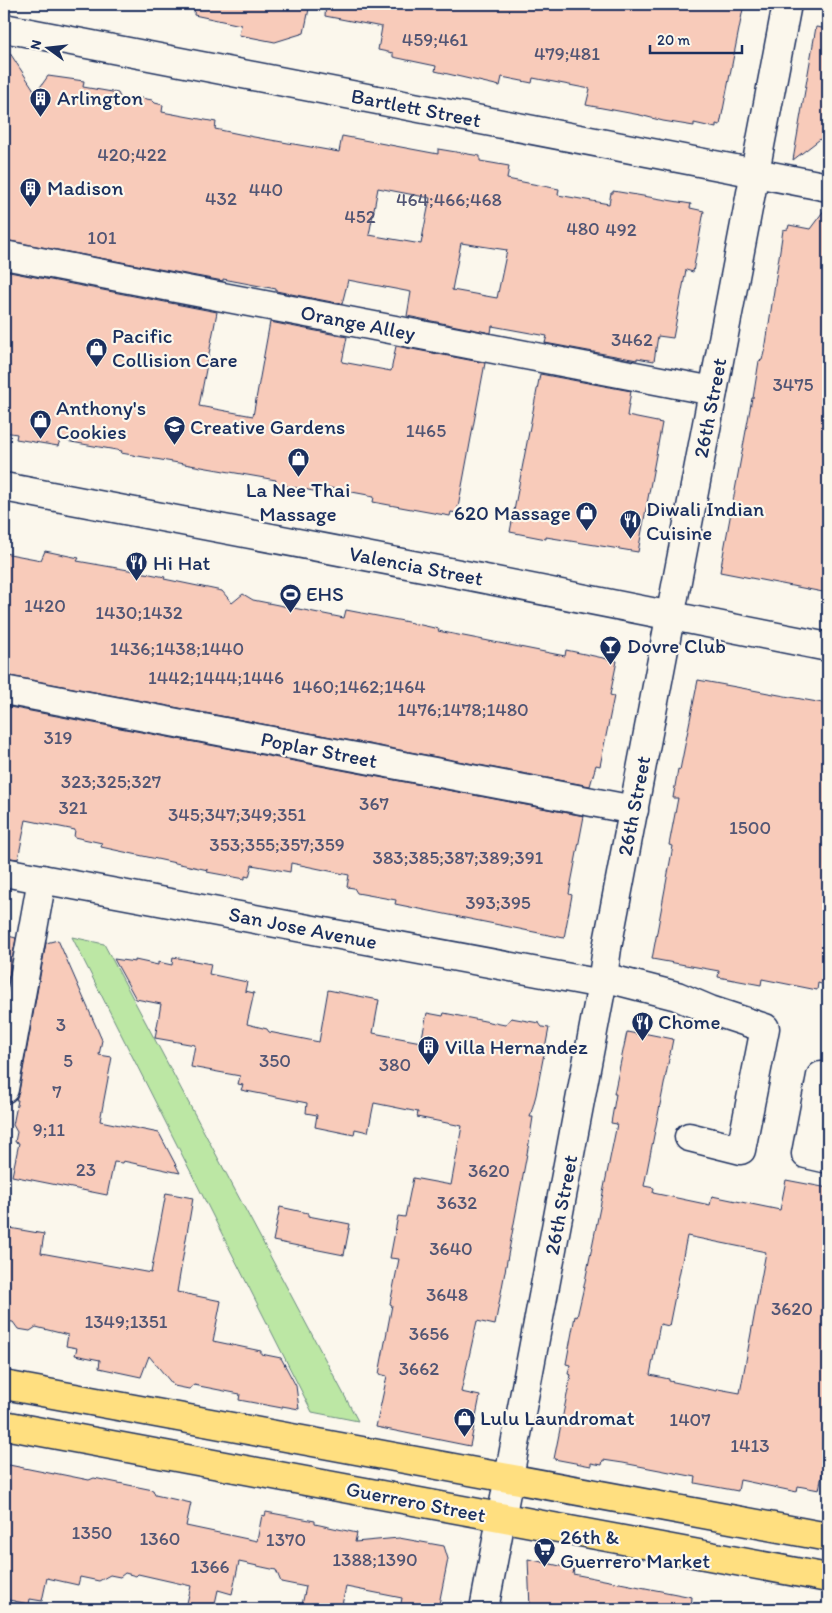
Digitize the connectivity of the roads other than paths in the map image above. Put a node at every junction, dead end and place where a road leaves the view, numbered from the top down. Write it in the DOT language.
graph roads {
  1 [pos="786,4"];
  2 [pos="4,28"];
  3 [pos="754,174"];
  4 [pos="828,187"];
  5 [pos="4,255"];
  6 [pos="713,391"];
  7 [pos="4,487"];
  8 [pos="670,616"];
  9 [pos="828,647"];
  10 [pos="4,690"];
  11 [pos="634,810"];
  12 [pos="4,872"];
  13 [pos="42,879"];
  14 [pos="602,980"];
  15 [pos="821,1076"];
  16 [pos="4,1089"];
  17 [pos="689,1137"];
  18 [pos="828,1159"];
  19 [pos="4,1385"];
  20 [pos="4,1425"];
  21 [pos="508,1479"];
  22 [pos="501,1518"];
  23 [pos="828,1537"];
  24 [pos="828,1578"];
  25 [pos="484,1609"];
  1 -- 3 [label="street, 26th Street"];
  2 -- 3 [label="street, Bartlett Street"];
  3 -- 4 [label="street, Bartlett Street"];
  3 -- 6 [label="street, 26th Street"];
  5 -- 6 [label="street, Orange Alley"];
  6 -- 8 [label="street, 26th Street"];
  7 -- 8 [label="street, Valencia Street"];
  8 -- 9 [label="street, Valencia Street"];
  8 -- 11 [label="street, 26th Street"];
  10 -- 11 [label="street, Poplar Street"];
  11 -- 14 [label="street, 26th Street"];
  12 -- 13 [label="street, San Jose Avenue"];
  13 -- 14 [label="street, San Jose Avenue"];
  13 -- 16 [label="street"];
  14 -- 17 [label="street, San Jose Avenue"];
  14 -- 21 [label="street, 26th Street"];
  15 -- 18 [label="street"];
  19 -- 21 [label="main road, Guerrero Street"];
  20 -- 22 [label="main road, Guerrero Street"];
  21 -- 22 [label="street, 26th Street"];
  21 -- 23 [label="main road, Guerrero Street"];
  22 -- 24 [label="main road, Guerrero Street"];
  22 -- 25 [label="street, 26th Street"];
}
